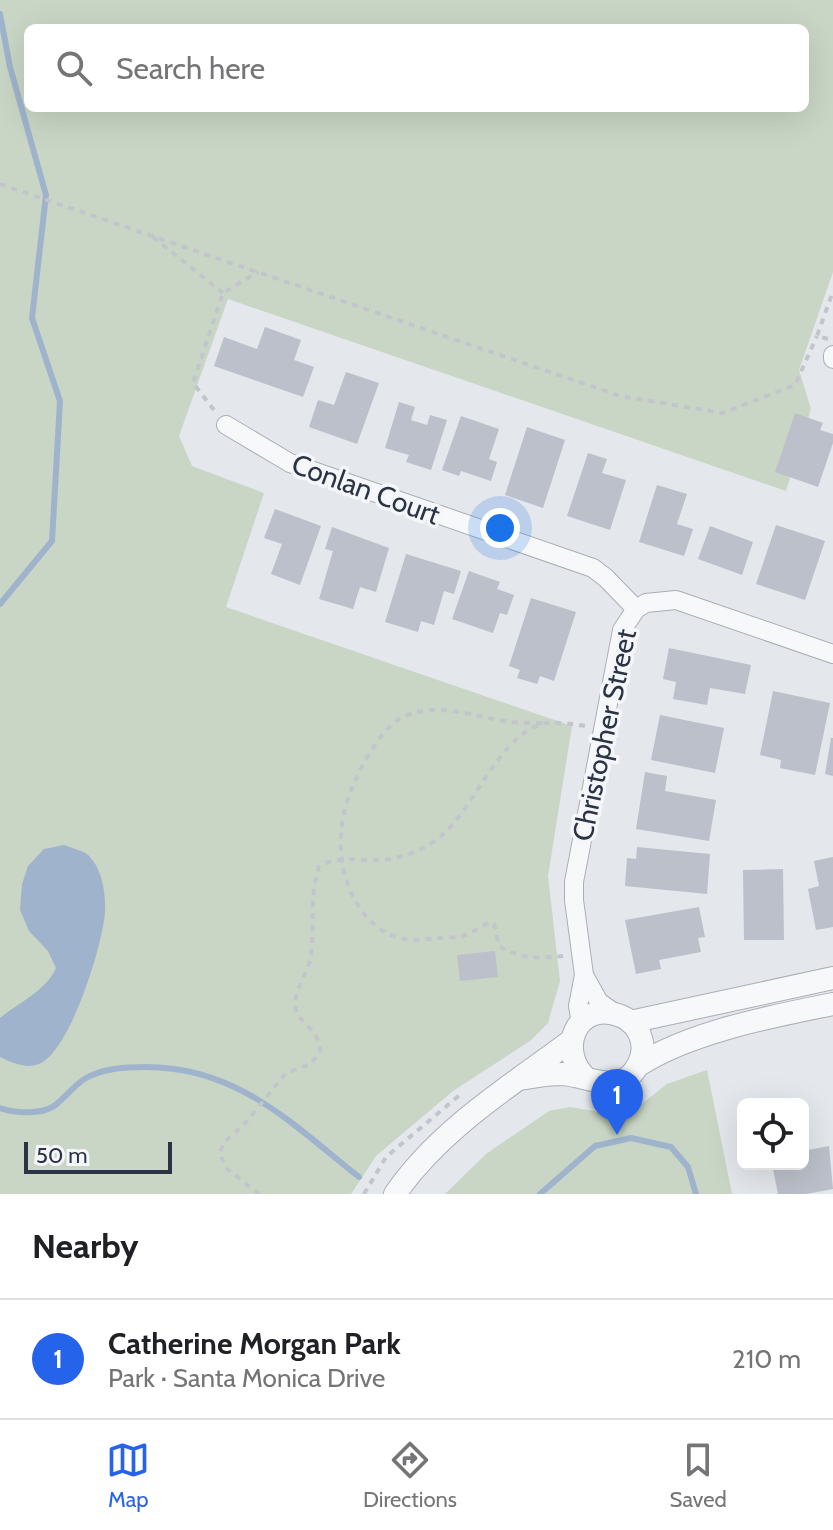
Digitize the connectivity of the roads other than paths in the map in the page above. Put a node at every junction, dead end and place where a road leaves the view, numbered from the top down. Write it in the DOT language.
graph roads {
  1 [pos="226,425"];
  2 [pos="636,609"];
  3 [pos="833,654"];
  4 [pos="584,975"];
  5 [pos="833,978"];
  6 [pos="833,1004"];
  7 [pos="623,1018"];
  8 [pos="576,1032"];
  9 [pos="639,1065"];
  10 [pos="519,1079"];
  11 [pos="587,1079"];
  12 [pos="395,1194"];
  1 -- 2 [label="street, Conlan Court"];
  2 -- 3 [label="street, Christopher Street"];
  2 -- 4 [label="street, Christopher Street"];
  4 -- 7 [label="street, Christopher Street"];
  4 -- 8 [label="street, Christopher Street"];
  5 -- 7 [label="street"];
  6 -- 9 [label="street"];
  7 -- 8 [label="street"];
  7 -- 9 [label="street"];
  8 -- 10 [label="street"];
  8 -- 11 [label="street"];
  9 -- 11 [label="street"];
  10 -- 11 [label="street"];
  10 -- 12 [label="street"];
}
